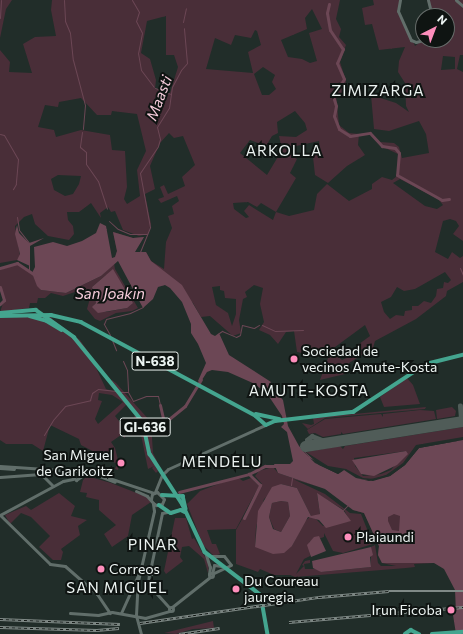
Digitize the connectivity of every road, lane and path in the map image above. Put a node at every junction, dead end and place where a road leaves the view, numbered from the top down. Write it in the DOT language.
graph roads {
  1 [pos="400,0"];
  2 [pos="456,0"];
  3 [pos="463,6"];
  4 [pos="415,42"];
  5 [pos="0,315"];
  6 [pos="26,315"];
  7 [pos="18,316"];
  8 [pos="83,350"];
  9 [pos="463,356"];
  10 [pos="449,358"];
  11 [pos="440,360"];
  12 [pos="414,372"];
  13 [pos="366,403"];
  14 [pos="248,411"];
  15 [pos="265,415"];
  16 [pos="270,417"];
  17 [pos="289,418"];
  18 [pos="261,420"];
  19 [pos="279,420"];
  20 [pos="270,423"];
  21 [pos="265,425"];
  22 [pos="248,433"];
  23 [pos="0,467"];
  24 [pos="80,471"];
  25 [pos="72,474"];
  26 [pos="0,477"];
  27 [pos="81,477"];
  28 [pos="69,479"];
  29 [pos="74,479"];
  30 [pos="54,485"];
  31 [pos="158,486"];
  32 [pos="155,492"];
  33 [pos="161,494"];
  34 [pos="151,500"];
  35 [pos="153,504"];
  36 [pos="159,505"];
  37 [pos="154,511"];
  38 [pos="167,512"];
  39 [pos="0,515"];
  40 [pos="188,515"];
  41 [pos="193,525"];
  42 [pos="205,552"];
  43 [pos="222,556"];
  44 [pos="223,568"];
  45 [pos="141,569"];
  46 [pos="149,573"];
  47 [pos="211,575"];
  48 [pos="170,609"];
  49 [pos="109,612"];
  50 [pos="70,614"];
  51 [pos="120,614"];
  52 [pos="136,618"];
  53 [pos="463,632"];
  54 [pos="140,633"];
  55 [pos="268,634"];
  56 [pos="405,634"];
  57 [pos="417,634"];
  58 [pos="432,634"];
  1 -- 4 [label="street"];
  2 -- 3 [label="street"];
  5 -- 6 [label="main road, N-638"];
  5 -- 7 [label="main road, GI-636"];
  5 -- 8 [label="main road, GI-636"];
  6 -- 7 [label="main road, N-638"];
  6 -- 14 [label="main road, N-638"];
  7 -- 8 [label="main road, GI-636"];
  8 -- 40 [label="main road, GI-636"];
  9 -- 10 [label="main road, N-638"];
  9 -- 11 [label="main road, N-638"];
  10 -- 11 [label="main road"];
  10 -- 12 [label="main road, N-638"];
  11 -- 12 [label="main road, N-638"];
  12 -- 13 [label="main road, N-638"];
  13 -- 17 [label="main road, N-638"];
  13 -- 17 [label="main road, N-638"];
  14 -- 15 [label="main road, N-638"];
  14 -- 18 [label="main road, N-638"];
  15 -- 16 [label="main road, N-638"];
  15 -- 18 [label="main road"];
  16 -- 19 [label="main road, N-638"];
  16 -- 20 [label="main road"];
  17 -- 19 [label="main road, N-638"];
  18 -- 21 [label="main road, N-638"];
  18 -- 22 [label="street"];
  19 -- 20 [label="main road, N-638"];
  20 -- 21 [label="main road, N-638"];
  21 -- 22 [label="street"];
  22 -- 31 [label="street"];
  23 -- 25 [label="street"];
  24 -- 25 [label="street"];
  24 -- 27 [label="street"];
  24 -- 32 [label="street"];
  25 -- 28 [label="street"];
  25 -- 29 [label="street"];
  26 -- 30 [label="street"];
  27 -- 29 [label="street"];
  27 -- 34 [label="street"];
  28 -- 29 [label="street"];
  28 -- 30 [label="street"];
  30 -- 39 [label="street"];
  31 -- 32 [label="street"];
  31 -- 33 [label="street"];
  32 -- 33 [label="street"];
  32 -- 34 [label="street"];
  33 -- 36 [label="street"];
  33 -- 40 [label="main road"];
  34 -- 35 [label="street"];
  35 -- 36 [label="street"];
  35 -- 37 [label="street"];
  36 -- 37 [label="street"];
  36 -- 38 [label="main road"];
  37 -- 45 [label="street"];
  38 -- 41 [label="main road"];
  38 -- 46 [label="street"];
  39 -- 49 [label="street"];
  40 -- 41 [label="main road, GI-636"];
  41 -- 42 [label="main road, GI-636"];
  42 -- 43 [label="street"];
  42 -- 44 [label="main road, GI-636"];
  42 -- 47 [label="street"];
  43 -- 44 [label="street"];
  43 -- 44 [label="street"];
  44 -- 47 [label="street"];
  44 -- 47 [label="street"];
  44 -- 55 [label="main road, GI-636"];
  45 -- 46 [label="street"];
  45 -- 51 [label="street"];
  45 -- 52 [label="street"];
  46 -- 48 [label="street"];
  47 -- 48 [label="street"];
  48 -- 52 [label="street"];
  49 -- 50 [label="street"];
  49 -- 51 [label="street"];
  51 -- 52 [label="street"];
  52 -- 54 [label="street"];
  53 -- 58 [label="main road"];
  56 -- 57 [label="main road"];
}
